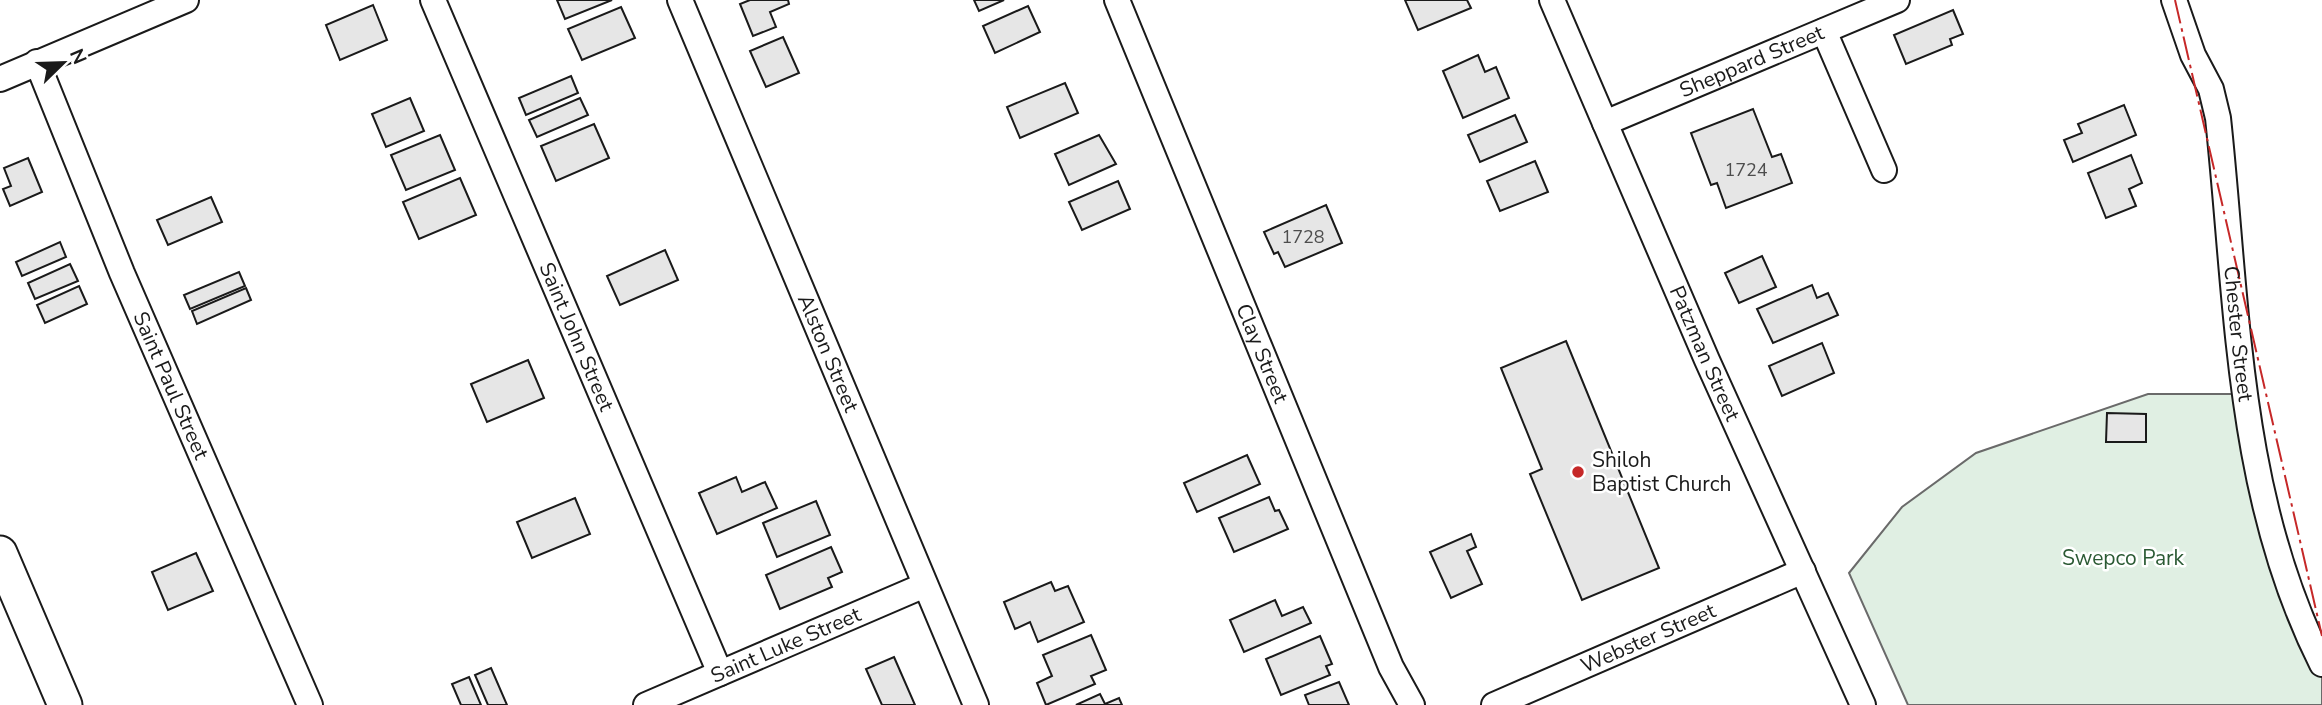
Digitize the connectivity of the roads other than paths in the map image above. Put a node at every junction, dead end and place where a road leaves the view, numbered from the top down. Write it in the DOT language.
graph roads {
  1 [pos="186,0"];
  2 [pos="433,0"];
  3 [pos="680,0"];
  4 [pos="1117,0"];
  5 [pos="1552,0"];
  6 [pos="1897,0"];
  7 [pos="2174,0"];
  8 [pos="1824,31"];
  9 [pos="37,62"];
  10 [pos="0,79"];
  11 [pos="1605,123"];
  12 [pos="1884,170"];
  13 [pos="0,553"];
  14 [pos="1803,572"];
  15 [pos="925,585"];
  16 [pos="2322,664"];
  17 [pos="720,673"];
  18 [pos="65,705"];
  19 [pos="310,705"];
  20 [pos="646,705"];
  21 [pos="976,705"];
  22 [pos="1412,705"];
  23 [pos="1494,705"];
  24 [pos="1863,705"];
  1 -- 9 [label="street"];
  2 -- 17 [label="street, Saint John Street"];
  3 -- 15 [label="street, Alston Street"];
  4 -- 22 [label="street, Clay Street"];
  5 -- 11 [label="street, Patzman Street"];
  6 -- 8 [label="street, Sheppard Street"];
  7 -- 16 [label="street, Chester Street"];
  8 -- 11 [label="street, Sheppard Street"];
  8 -- 12 [label="street"];
  9 -- 10 [label="street"];
  9 -- 19 [label="street, Saint Paul Street"];
  11 -- 14 [label="street, Patzman Street"];
  13 -- 18 [label="main road"];
  14 -- 23 [label="street, Webster Street"];
  14 -- 24 [label="street, Patzman Street"];
  15 -- 17 [label="street, Saint Luke Street"];
  15 -- 21 [label="street, Alston Street"];
  17 -- 20 [label="street, Saint Luke Street"];
}
